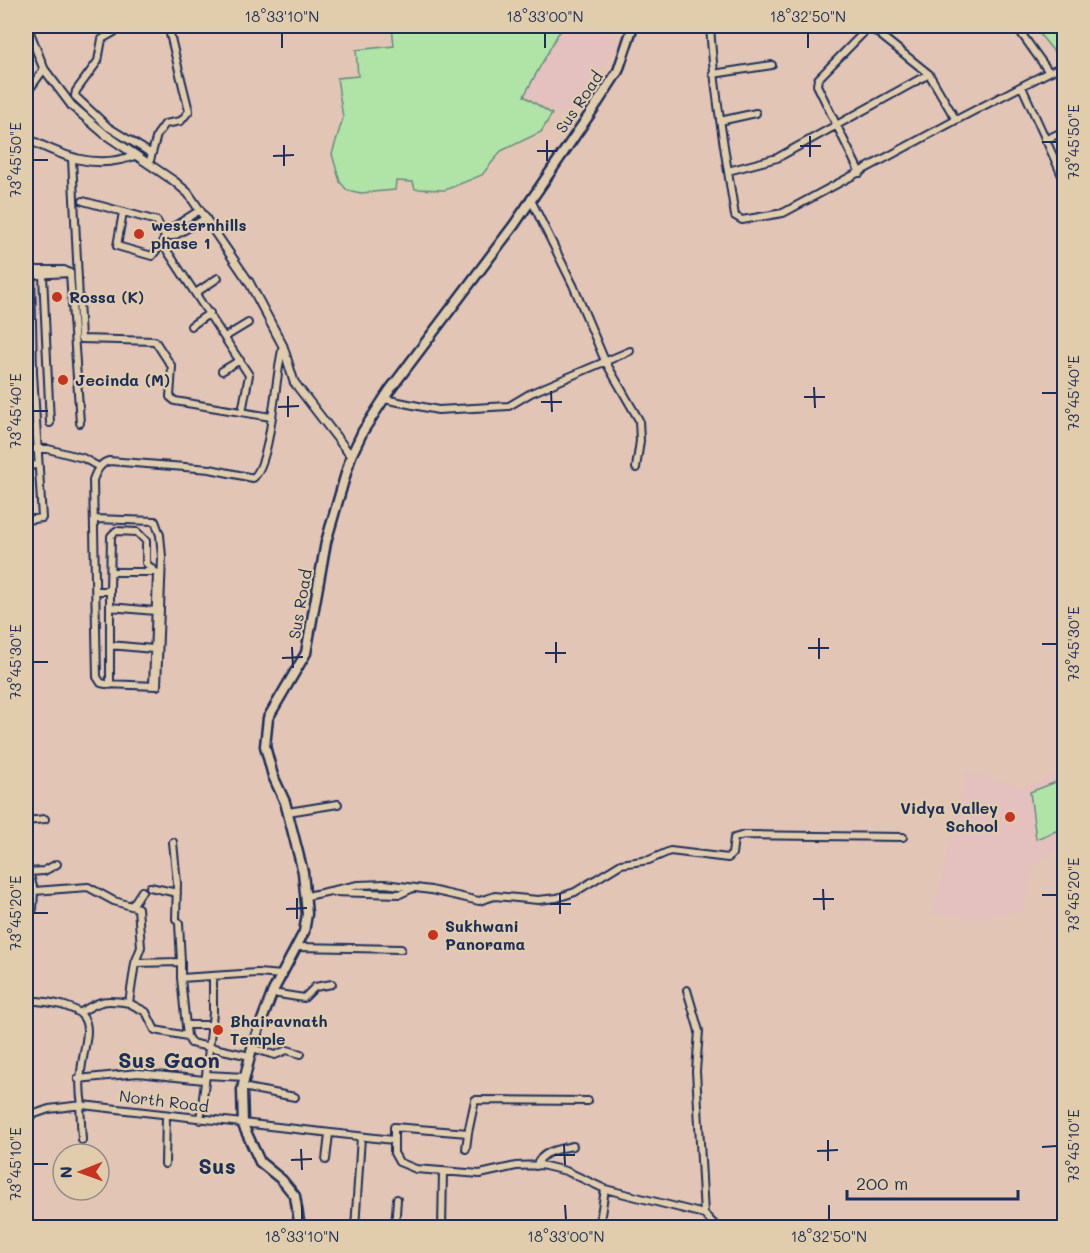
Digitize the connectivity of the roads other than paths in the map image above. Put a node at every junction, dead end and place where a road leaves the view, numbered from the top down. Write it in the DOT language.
graph roads {
  1 [pos="27,26"];
  2 [pos="120,26"];
  3 [pos="168,26"];
  4 [pos="633,26"];
  5 [pos="710,26"];
  6 [pos="869,26"];
  7 [pos="1016,26"];
  8 [pos="772,65"];
  9 [pos="1065,66"];
  10 [pos="44,69"];
  11 [pos="1049,72"];
  12 [pos="713,74"];
  13 [pos="929,74"];
  14 [pos="1022,87"];
  15 [pos="26,94"];
  16 [pos="756,113"];
  17 [pos="956,120"];
  18 [pos="720,122"];
  19 [pos="838,126"];
  20 [pos="1065,131"];
  21 [pos="26,138"];
  22 [pos="1045,140"];
  23 [pos="152,154"];
  24 [pos="136,155"];
  25 [pos="72,159"];
  26 [pos="149,164"];
  27 [pos="728,171"];
  28 [pos="860,173"];
  29 [pos="1065,180"];
  30 [pos="531,200"];
  31 [pos="83,201"];
  32 [pos="201,210"];
  33 [pos="123,212"];
  34 [pos="206,218"];
  35 [pos="165,238"];
  36 [pos="70,273"];
  37 [pos="43,275"];
  38 [pos="29,276"];
  39 [pos="218,278"];
  40 [pos="197,292"];
  41 [pos="210,313"];
  42 [pos="248,323"];
  43 [pos="191,326"];
  44 [pos="225,337"];
  45 [pos="283,346"];
  46 [pos="630,351"];
  47 [pos="240,360"];
  48 [pos="605,361"];
  49 [pos="222,370"];
  50 [pos="26,373"];
  51 [pos="33,373"];
  52 [pos="384,399"];
  53 [pos="242,412"];
  54 [pos="271,417"];
  55 [pos="50,423"];
  56 [pos="80,423"];
  57 [pos="26,449"];
  58 [pos="36,450"];
  59 [pos="351,456"];
  60 [pos="38,465"];
  61 [pos="26,466"];
  62 [pos="99,467"];
  63 [pos="636,468"];
  64 [pos="94,519"];
  65 [pos="26,520"];
  66 [pos="111,572"];
  67 [pos="156,572"];
  68 [pos="97,591"];
  69 [pos="110,591"];
  70 [pos="110,607"];
  71 [pos="155,611"];
  72 [pos="110,645"];
  73 [pos="153,649"];
  74 [pos="110,685"];
  75 [pos="153,686"];
  76 [pos="338,804"];
  77 [pos="288,812"];
  78 [pos="45,819"];
  79 [pos="26,821"];
  80 [pos="903,837"];
  81 [pos="173,842"];
  82 [pos="26,861"];
  83 [pos="57,864"];
  84 [pos="27,872"];
  85 [pos="150,887"];
  86 [pos="34,891"];
  87 [pos="142,891"];
  88 [pos="177,893"];
  89 [pos="308,896"];
  90 [pos="132,906"];
  91 [pos="26,909"];
  92 [pos="297,947"];
  93 [pos="400,948"];
  94 [pos="181,962"];
  95 [pos="135,963"];
  96 [pos="283,975"];
  97 [pos="213,976"];
  98 [pos="181,978"];
  99 [pos="332,984"];
  100 [pos="687,990"];
  101 [pos="272,993"];
  102 [pos="26,1000"];
  103 [pos="129,1003"];
  104 [pos="91,1006"];
  105 [pos="81,1012"];
  106 [pos="87,1020"];
  107 [pos="212,1024"];
  108 [pos="186,1025"];
  109 [pos="187,1036"];
  110 [pos="208,1047"];
  111 [pos="251,1052"];
  112 [pos="301,1054"];
  113 [pos="245,1077"];
  114 [pos="205,1078"];
  115 [pos="78,1079"];
  116 [pos="242,1088"];
  117 [pos="295,1097"];
  118 [pos="588,1101"];
  119 [pos="81,1105"];
  120 [pos="166,1115"];
  121 [pos="26,1117"];
  122 [pos="200,1119"];
  123 [pos="243,1125"];
  124 [pos="468,1133"];
  125 [pos="329,1134"];
  126 [pos="361,1137"];
  127 [pos="82,1140"];
  128 [pos="393,1140"];
  129 [pos="573,1146"];
  130 [pos="466,1149"];
  131 [pos="326,1160"];
  132 [pos="165,1164"];
  133 [pos="536,1166"];
  134 [pos="444,1171"];
  135 [pos="606,1189"];
  136 [pos="397,1199"];
  137 [pos="704,1214"];
  138 [pos="300,1227"];
  139 [pos="355,1227"];
  140 [pos="395,1227"];
  141 [pos="442,1227"];
  142 [pos="600,1227"];
  143 [pos="718,1227"];
  1 -- 10 [label="street"];
  2 -- 23 [label="street"];
  3 -- 23 [label="street"];
  4 -- 30 [label="main road, Sus Road"];
  5 -- 12 [label="street"];
  6 -- 13 [label="street"];
  6 -- 19 [label="street"];
  7 -- 11 [label="street"];
  8 -- 12 [label="street"];
  9 -- 11 [label="street"];
  10 -- 15 [label="street"];
  10 -- 24 [label="street"];
  11 -- 14 [label="street"];
  12 -- 18 [label="street"];
  13 -- 17 [label="street"];
  13 -- 19 [label="street"];
  14 -- 17 [label="street"];
  14 -- 22 [label="street"];
  16 -- 18 [label="street"];
  17 -- 28 [label="street"];
  18 -- 27 [label="street"];
  19 -- 27 [label="street"];
  19 -- 28 [label="street"];
  20 -- 22 [label="street"];
  21 -- 25 [label="street"];
  22 -- 29 [label="street"];
  23 -- 26 [label="street"];
  24 -- 25 [label="street"];
  24 -- 26 [label="street"];
  25 -- 53 [label="street"];
  26 -- 32 [label="street"];
  27 -- 28 [label="street"];
  30 -- 48 [label="street"];
  30 -- 52 [label="main road, Sus Road"];
  31 -- 33 [label="street"];
  32 -- 34 [label="street"];
  32 -- 35 [label="street"];
  33 -- 35 [label="street"];
  33 -- 35 [label="street"];
  34 -- 35 [label="street"];
  34 -- 45 [label="street"];
  35 -- 40 [label="street"];
  36 -- 37 [label="street"];
  36 -- 38 [label="street"];
  36 -- 56 [label="street"];
  37 -- 38 [label="street"];
  37 -- 55 [label="street"];
  38 -- 51 [label="street"];
  39 -- 40 [label="street"];
  40 -- 41 [label="street"];
  41 -- 43 [label="street"];
  41 -- 44 [label="street"];
  42 -- 44 [label="street"];
  44 -- 47 [label="street"];
  45 -- 54 [label="street"];
  45 -- 59 [label="street"];
  46 -- 48 [label="street"];
  47 -- 49 [label="street"];
  47 -- 53 [label="street"];
  48 -- 52 [label="street"];
  48 -- 63 [label="street"];
  50 -- 51 [label="street"];
  51 -- 58 [label="street"];
  52 -- 59 [label="main road, Sus Road"];
  53 -- 54 [label="street"];
  54 -- 62 [label="street"];
  57 -- 58 [label="street"];
  58 -- 60 [label="street"];
  58 -- 62 [label="street"];
  59 -- 77 [label="main road, Sus Road"];
  60 -- 61 [label="street"];
  60 -- 65 [label="street"];
  62 -- 64 [label="street"];
  64 -- 68 [label="street"];
  64 -- 75 [label="street"];
  66 -- 67 [label="street"];
  66 -- 67 [label="street"];
  66 -- 69 [label="street"];
  67 -- 71 [label="street"];
  68 -- 69 [label="street"];
  68 -- 74 [label="street"];
  69 -- 70 [label="street"];
  70 -- 71 [label="street"];
  70 -- 72 [label="street"];
  71 -- 73 [label="street"];
  72 -- 73 [label="street"];
  72 -- 74 [label="street"];
  73 -- 75 [label="street"];
  74 -- 75 [label="street"];
  76 -- 77 [label="street"];
  77 -- 89 [label="main road, Sus Road"];
  78 -- 79 [label="street"];
  80 -- 89 [label="street"];
  81 -- 88 [label="street"];
  82 -- 84 [label="street"];
  83 -- 84 [label="street"];
  84 -- 86 [label="street"];
  85 -- 88 [label="street"];
  86 -- 90 [label="street"];
  86 -- 91 [label="street"];
  87 -- 90 [label="street"];
  88 -- 94 [label="street"];
  89 -- 92 [label="main road, Sus Road"];
  90 -- 95 [label="street"];
  92 -- 93 [label="street"];
  92 -- 96 [label="main road, Sus Road"];
  94 -- 95 [label="street"];
  94 -- 98 [label="street"];
  95 -- 103 [label="street"];
  96 -- 97 [label="street"];
  96 -- 101 [label="main road, Sus Road"];
  97 -- 98 [label="street"];
  97 -- 107 [label="street"];
  98 -- 108 [label="street"];
  99 -- 101 [label="street"];
  100 -- 137 [label="street"];
  101 -- 111 [label="main road, Sus Road"];
  102 -- 105 [label="street"];
  103 -- 104 [label="street"];
  103 -- 109 [label="street"];
  104 -- 105 [label="street"];
  104 -- 106 [label="street"];
  105 -- 106 [label="street"];
  106 -- 115 [label="street"];
  107 -- 108 [label="street"];
  107 -- 110 [label="street"];
  108 -- 109 [label="street"];
  109 -- 110 [label="street"];
  110 -- 111 [label="street"];
  110 -- 114 [label="street"];
  111 -- 112 [label="street"];
  111 -- 113 [label="main road, Sus Road"];
  113 -- 114 [label="street"];
  113 -- 116 [label="main road, Sus Road"];
  114 -- 115 [label="street"];
  114 -- 122 [label="street"];
  115 -- 119 [label="street"];
  116 -- 117 [label="street"];
  116 -- 123 [label="main road, Sus Road"];
  118 -- 124 [label="street"];
  119 -- 120 [label="street, North Road"];
  119 -- 121 [label="street, North Road"];
  119 -- 127 [label="street"];
  120 -- 122 [label="street, North Road"];
  120 -- 132 [label="street"];
  122 -- 123 [label="street, North Road"];
  123 -- 125 [label="street, North Road"];
  123 -- 138 [label="main road, Sus Road"];
  124 -- 128 [label="street"];
  124 -- 130 [label="street"];
  125 -- 126 [label="street, North Road"];
  125 -- 131 [label="street"];
  126 -- 128 [label="street, North Road"];
  126 -- 139 [label="street"];
  128 -- 134 [label="street"];
  129 -- 133 [label="street"];
  133 -- 134 [label="street"];
  133 -- 135 [label="street"];
  134 -- 141 [label="street"];
  135 -- 137 [label="street"];
  135 -- 142 [label="street"];
  136 -- 140 [label="street"];
  137 -- 143 [label="street"];
}
